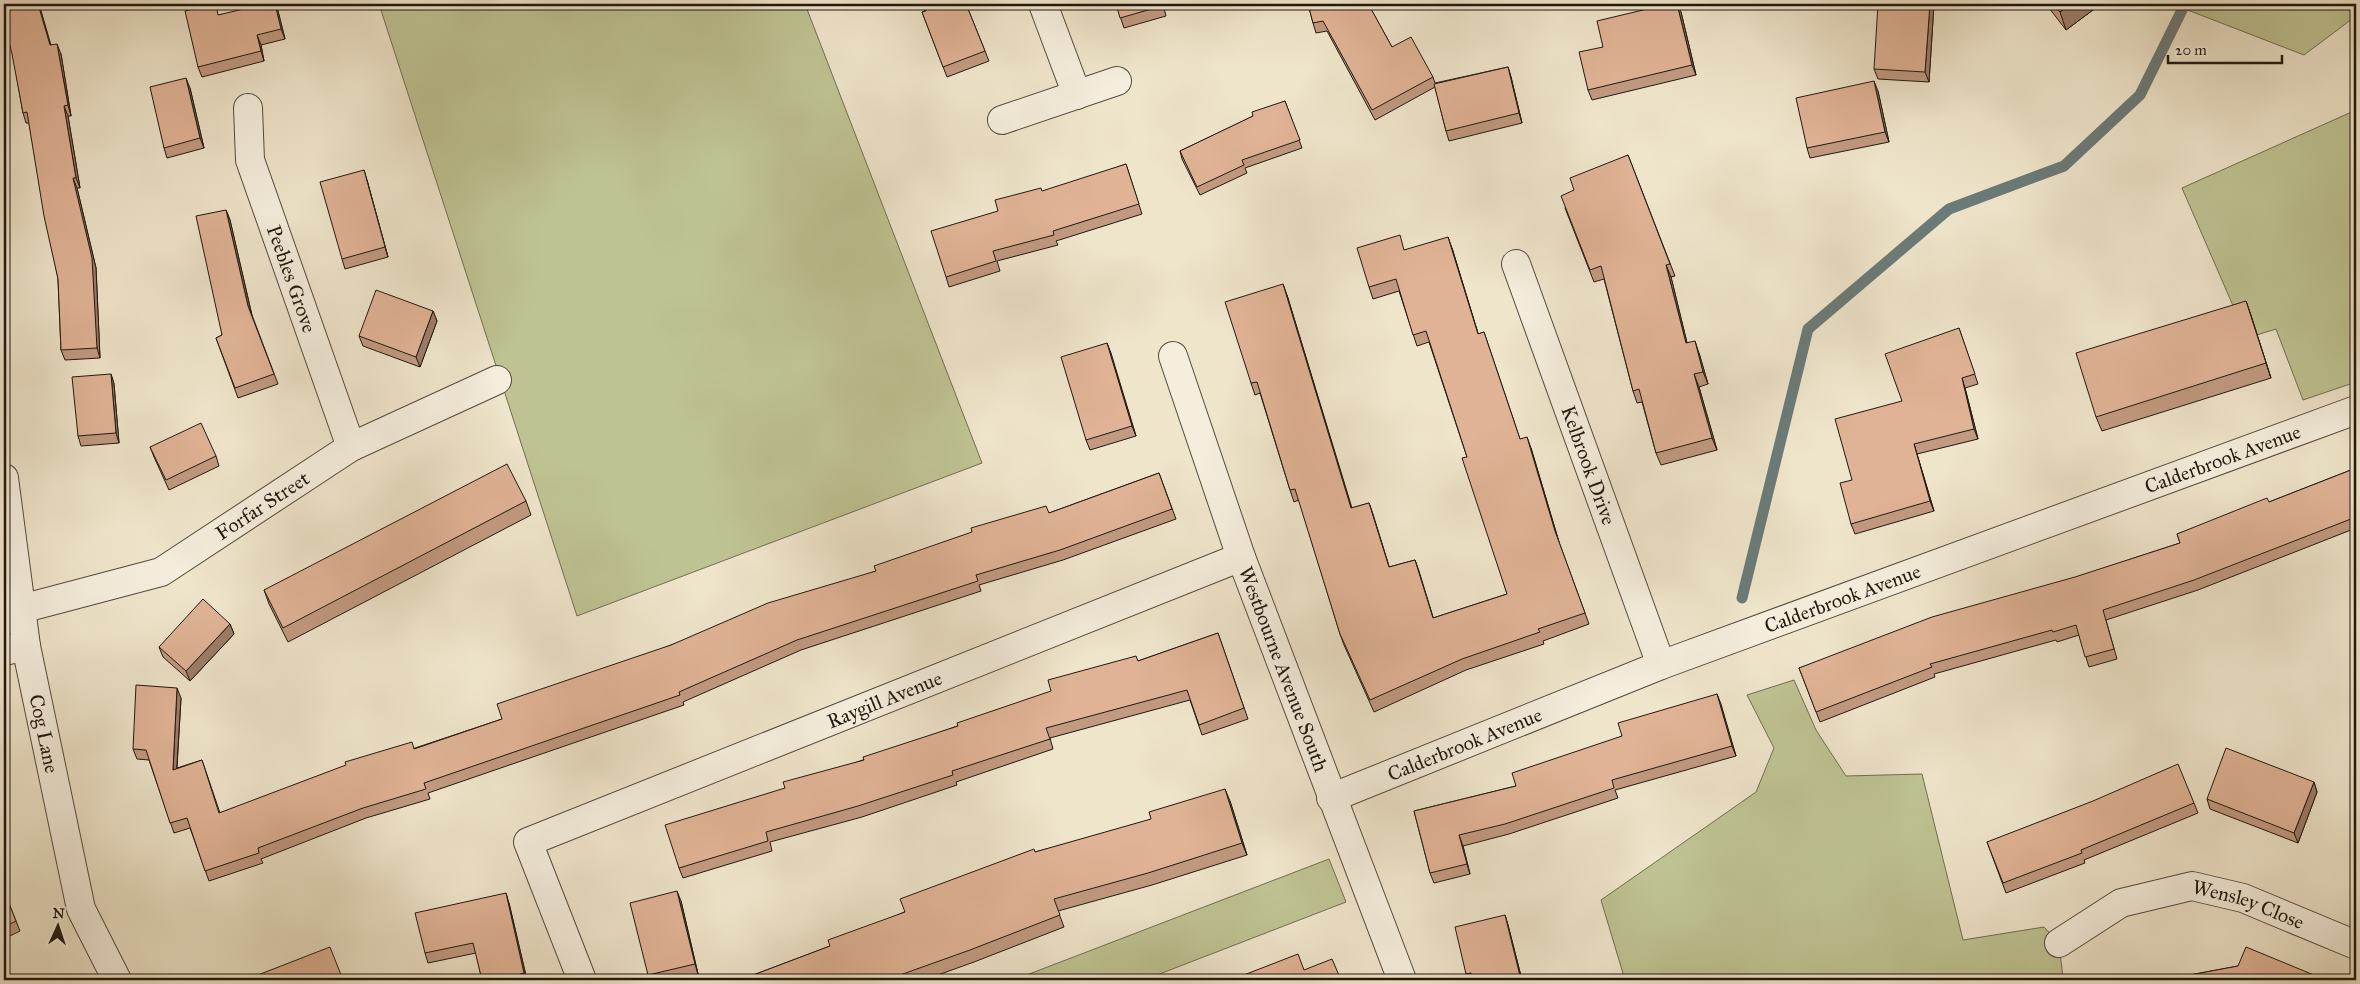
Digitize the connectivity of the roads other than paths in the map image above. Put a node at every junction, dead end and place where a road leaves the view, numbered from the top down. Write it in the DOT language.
graph roads {
  1 [pos="1043,4"];
  2 [pos="1116,81"];
  3 [pos="1078,94"];
  4 [pos="248,108"];
  5 [pos="1002,120"];
  6 [pos="1516,264"];
  7 [pos="1172,356"];
  8 [pos="497,380"];
  9 [pos="2356,410"];
  10 [pos="351,447"];
  11 [pos="4,478"];
  12 [pos="1241,557"];
  13 [pos="21,609"];
  14 [pos="15,648"];
  15 [pos="1661,665"];
  16 [pos="1331,798"];
  17 [pos="2059,944"];
  18 [pos="2356,945"];
  19 [pos="117,980"];
  20 [pos="582,980"];
  21 [pos="1402,980"];
  1 -- 3 [label="street"];
  2 -- 3 [label="street"];
  3 -- 5 [label="street"];
  4 -- 10 [label="street, Peebles Grove"];
  6 -- 15 [label="street, Kelbrook Drive"];
  7 -- 12 [label="street, Westbourne Avenue South"];
  8 -- 10 [label="street, Forfar Street"];
  9 -- 15 [label="street, Calderbrook Avenue"];
  10 -- 13 [label="street, Forfar Street"];
  11 -- 13 [label="street, Cog Lane"];
  12 -- 16 [label="street, Westbourne Avenue South"];
  12 -- 20 [label="street, Raygill Avenue"];
  13 -- 14 [label="street, Cog Lane"];
  14 -- 19 [label="street, Cog Lane"];
  15 -- 16 [label="street, Calderbrook Avenue"];
  16 -- 21 [label="street, Westbourne Avenue South"];
  17 -- 18 [label="street, Wensley Close"];
}
